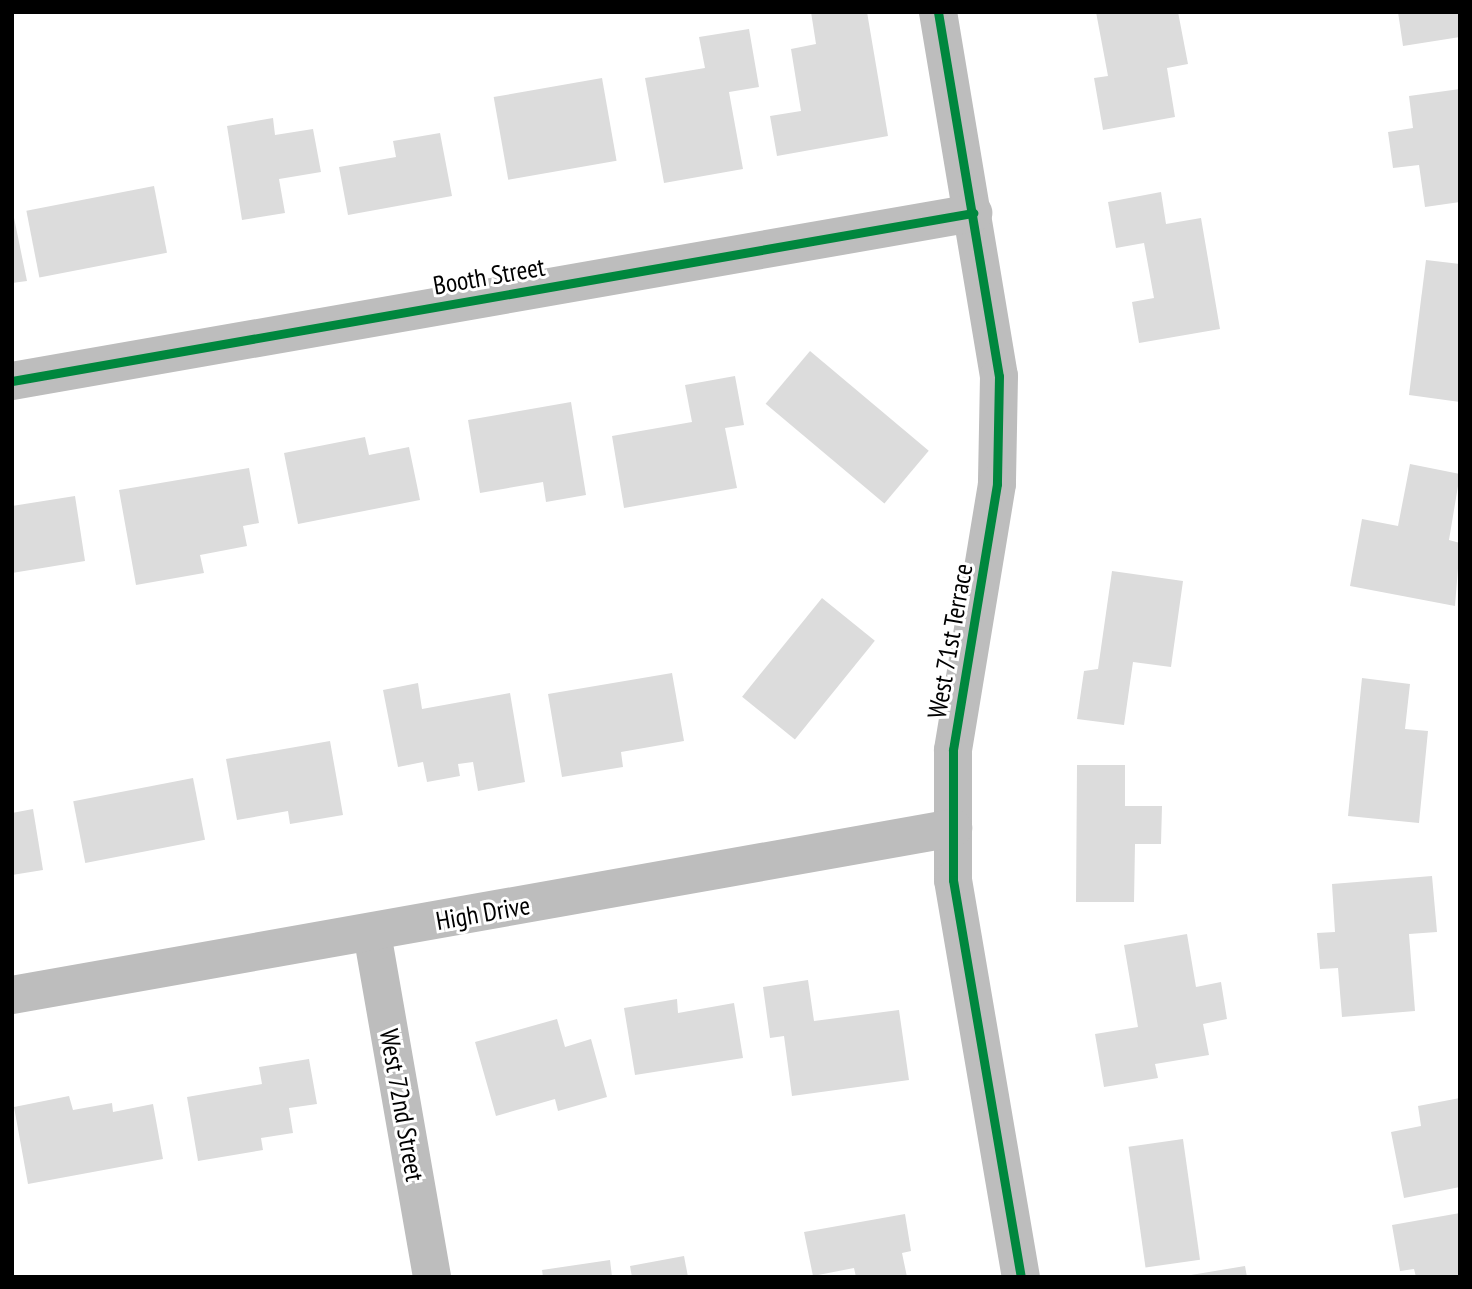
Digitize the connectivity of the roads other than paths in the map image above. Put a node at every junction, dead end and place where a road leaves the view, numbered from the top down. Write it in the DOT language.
graph roads {
  1 [pos="938,12"];
  2 [pos="973,213"];
  3 [pos="12,381"];
  4 [pos="953,828"];
  5 [pos="372,933"];
  6 [pos="12,995"];
  7 [pos="432,1277"];
  8 [pos="1021,1277"];
  1 -- 2 [label="street, West 71st Terrace"];
  2 -- 3 [label="street, Booth Street"];
  2 -- 4 [label="street, West 71st Terrace"];
  4 -- 5 [label="street, High Drive"];
  4 -- 8 [label="street, West 71st Terrace"];
  5 -- 6 [label="street, High Drive"];
  5 -- 7 [label="street, West 72nd Street"];
}
